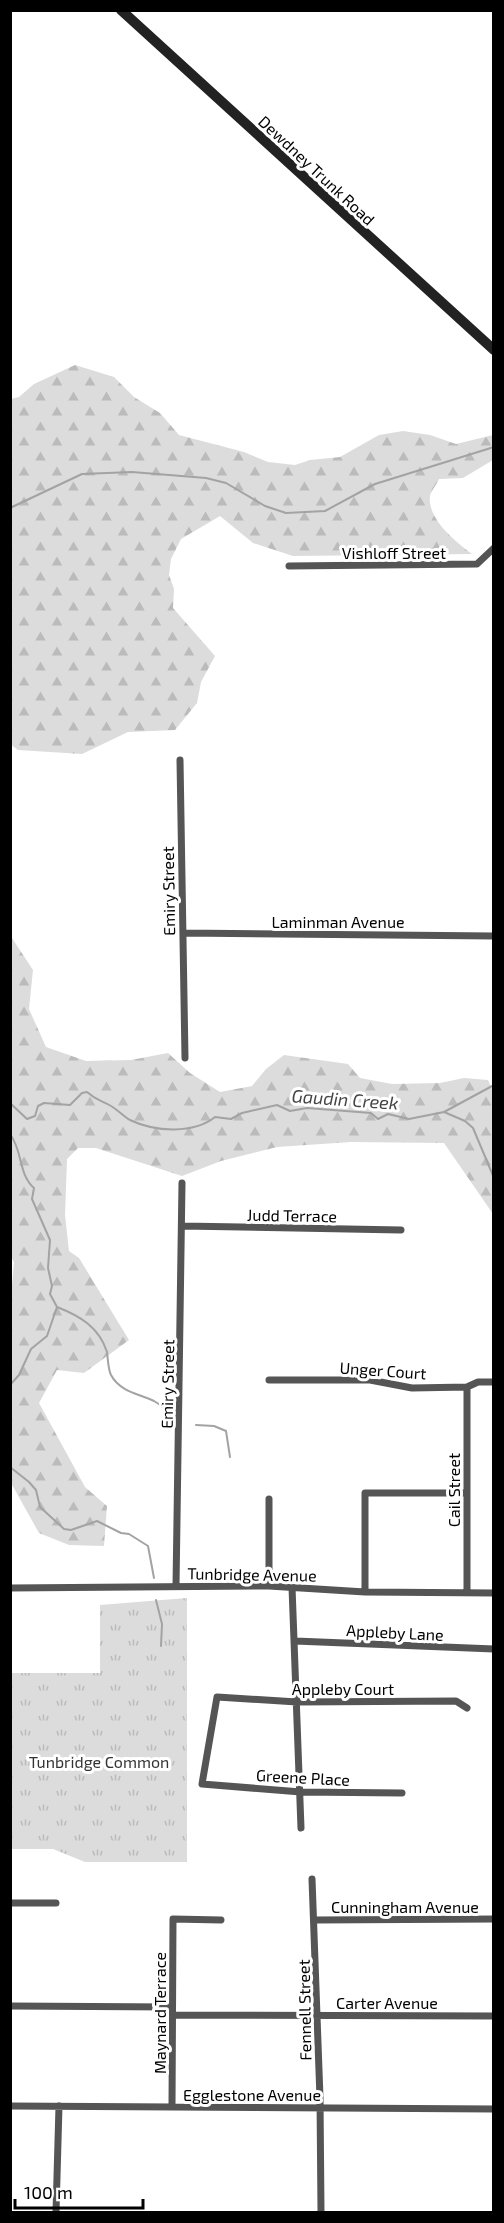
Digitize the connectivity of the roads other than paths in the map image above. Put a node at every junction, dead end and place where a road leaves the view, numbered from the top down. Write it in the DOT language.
graph roads {
  1 [pos="122,10"];
  2 [pos="494,350"];
  3 [pos="494,548"];
  4 [pos="289,566"];
  5 [pos="180,760"];
  6 [pos="183,933"];
  7 [pos="494,936"];
  8 [pos="185,1058"];
  9 [pos="182,1183"];
  10 [pos="182,1226"];
  11 [pos="401,1230"];
  12 [pos="270,1380"];
  13 [pos="494,1382"];
  14 [pos="466,1387"];
  15 [pos="466,1493"];
  16 [pos="269,1499"];
  17 [pos="176,1586"];
  18 [pos="269,1586"];
  19 [pos="292,1587"];
  20 [pos="10,1588"];
  21 [pos="365,1592"];
  22 [pos="467,1593"];
  23 [pos="494,1593"];
  24 [pos="295,1641"];
  25 [pos="494,1648"];
  26 [pos="297,1702"];
  27 [pos="467,1708"];
  28 [pos="202,1784"];
  29 [pos="301,1792"];
  30 [pos="402,1793"];
  31 [pos="301,1828"];
  32 [pos="312,1879"];
  33 [pos="10,1903"];
  34 [pos="56,1903"];
  35 [pos="494,1919"];
  36 [pos="221,1920"];
  37 [pos="316,1920"];
  38 [pos="10,2006"];
  39 [pos="172,2007"];
  40 [pos="173,2015"];
  41 [pos="316,2016"];
  42 [pos="494,2016"];
  43 [pos="10,2106"];
  44 [pos="58,2106"];
  45 [pos="172,2107"];
  46 [pos="320,2108"];
  47 [pos="494,2109"];
  48 [pos="56,2212"];
  49 [pos="321,2212"];
  1 -- 2 [label="main road, Dewdney Trunk Road"];
  3 -- 4 [label="street, Vishloff Street"];
  5 -- 6 [label="street, Emiry Street"];
  6 -- 7 [label="street, Laminman Avenue"];
  6 -- 8 [label="street, Emiry Street"];
  9 -- 10 [label="street, Emiry Street"];
  10 -- 11 [label="street, Judd Terrace"];
  10 -- 17 [label="street, Emiry Street"];
  12 -- 14 [label="street, Unger Court"];
  13 -- 14 [label="street, Unger Court"];
  14 -- 15 [label="street, Cail Street"];
  15 -- 21 [label="street"];
  15 -- 22 [label="street, Cail Street"];
  16 -- 18 [label="street"];
  17 -- 18 [label="street, Tunbridge Avenue"];
  17 -- 20 [label="street, Tunbridge Avenue"];
  18 -- 19 [label="street, Tunbridge Avenue"];
  19 -- 21 [label="street, Tunbridge Avenue"];
  19 -- 24 [label="street"];
  21 -- 22 [label="street, Tunbridge Avenue"];
  22 -- 23 [label="street, Tunbridge Avenue"];
  24 -- 25 [label="street, Appleby Lane"];
  24 -- 26 [label="street"];
  26 -- 27 [label="street, Appleby Court"];
  26 -- 28 [label="street, Appleby Court"];
  26 -- 29 [label="street"];
  28 -- 29 [label="street, Greene Place"];
  29 -- 30 [label="street, Greene Place"];
  29 -- 31 [label="street"];
  32 -- 37 [label="street, Fennell Street"];
  33 -- 34 [label="street"];
  35 -- 37 [label="street, Cunningham Avenue"];
  36 -- 39 [label="street, Maynard Terrace"];
  37 -- 41 [label="street, Fennell Street"];
  38 -- 39 [label="street"];
  39 -- 40 [label="street, Maynard Terrace"];
  40 -- 41 [label="street, Carter Avenue"];
  40 -- 45 [label="street, Maynard Terrace"];
  41 -- 42 [label="street, Carter Avenue"];
  41 -- 46 [label="street, Fennell Street"];
  43 -- 44 [label="street, Egglestone Avenue"];
  44 -- 45 [label="street, Egglestone Avenue"];
  44 -- 48 [label="street"];
  45 -- 46 [label="street, Egglestone Avenue"];
  46 -- 47 [label="street, Egglestone Avenue"];
  46 -- 49 [label="street, Fennell Street"];
}
